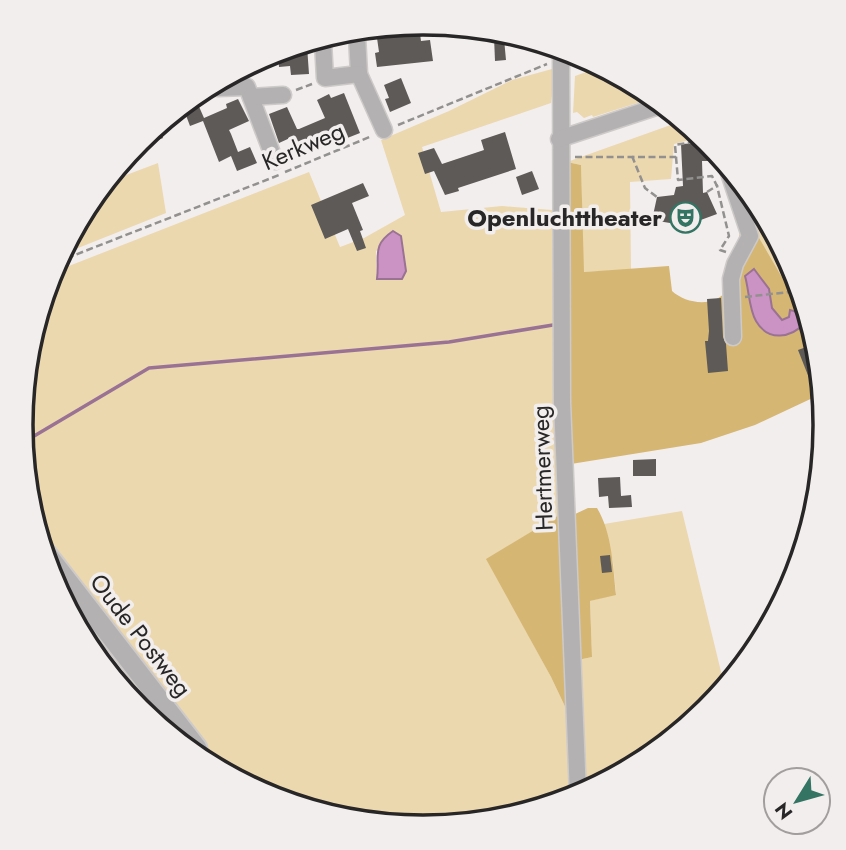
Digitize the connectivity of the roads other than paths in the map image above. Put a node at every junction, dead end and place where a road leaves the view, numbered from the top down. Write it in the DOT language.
graph roads {
  1 [pos="357,41"];
  2 [pos="323,49"];
  3 [pos="561,61"];
  4 [pos="359,74"];
  5 [pos="227,88"];
  6 [pos="283,95"];
  7 [pos="251,97"];
  8 [pos="650,109"];
  9 [pos="384,131"];
  10 [pos="559,139"];
  11 [pos="275,161"];
  12 [pos="736,193"];
  13 [pos="733,337"];
  14 [pos="63,574"];
  15 [pos="187,734"];
  16 [pos="577,783"];
  1 -- 4 [label="street"];
  2 -- 4 [label="street"];
  3 -- 10 [label="street, Hertmerweg"];
  4 -- 9 [label="street"];
  5 -- 7 [label="street"];
  6 -- 7 [label="street"];
  7 -- 11 [label="street"];
  8 -- 10 [label="street"];
  10 -- 16 [label="street, Hertmerweg"];
  12 -- 13 [label="street"];
  14 -- 15 [label="street, Oude Postweg"];
}
